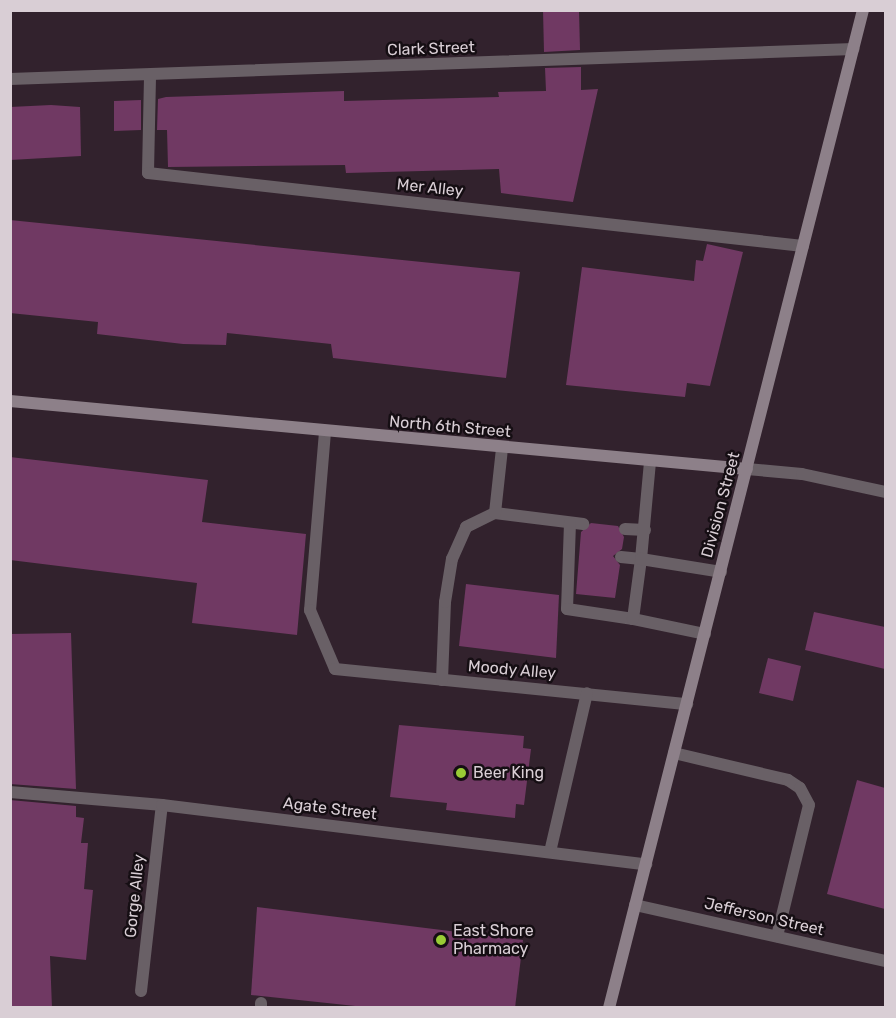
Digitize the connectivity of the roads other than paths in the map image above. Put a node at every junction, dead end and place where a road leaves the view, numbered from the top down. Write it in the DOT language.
graph roads {
  1 [pos="863,10"];
  2 [pos="853,49"];
  3 [pos="150,76"];
  4 [pos="10,79"];
  5 [pos="803,246"];
  6 [pos="10,401"];
  7 [pos="325,432"];
  8 [pos="502,449"];
  9 [pos="650,462"];
  10 [pos="747,469"];
  11 [pos="885,492"];
  12 [pos="495,513"];
  13 [pos="625,529"];
  14 [pos="645,530"];
  15 [pos="621,557"];
  16 [pos="641,559"];
  17 [pos="721,572"];
  18 [pos="633,619"];
  19 [pos="705,634"];
  20 [pos="442,680"];
  21 [pos="587,693"];
  22 [pos="687,704"];
  23 [pos="674,753"];
  24 [pos="10,792"];
  25 [pos="162,805"];
  26 [pos="550,852"];
  27 [pos="646,864"];
  28 [pos="635,904"];
  29 [pos="777,936"];
  30 [pos="885,961"];
  31 [pos="141,991"];
  32 [pos="609,1008"];
  1 -- 2 [label="main road, Division Street"];
  2 -- 3 [label="street, Clark Street"];
  2 -- 5 [label="main road, Division Street"];
  3 -- 4 [label="street, Clark Street"];
  3 -- 5 [label="street, Mer Alley"];
  5 -- 10 [label="main road, Division Street"];
  6 -- 7 [label="main road, North 6th Street"];
  7 -- 8 [label="main road, North 6th Street"];
  7 -- 20 [label="street, Moody Alley"];
  8 -- 9 [label="main road, North 6th Street"];
  8 -- 12 [label="street"];
  9 -- 10 [label="main road, North 6th Street"];
  9 -- 14 [label="street"];
  10 -- 11 [label="street, North 6th Street"];
  10 -- 17 [label="main road, Division Street"];
  12 -- 18 [label="street"];
  12 -- 20 [label="street"];
  13 -- 14 [label="street"];
  14 -- 16 [label="street"];
  15 -- 16 [label="street"];
  16 -- 17 [label="street"];
  16 -- 18 [label="street"];
  17 -- 19 [label="main road, Division Street"];
  18 -- 19 [label="street"];
  19 -- 22 [label="main road, Division Street"];
  20 -- 21 [label="street, Moody Alley"];
  21 -- 22 [label="street, Moody Alley"];
  21 -- 26 [label="street"];
  22 -- 23 [label="main road, Division Street"];
  23 -- 27 [label="main road, Division Street"];
  23 -- 29 [label="street"];
  24 -- 25 [label="street, Agate Street"];
  25 -- 26 [label="street, Agate Street"];
  25 -- 31 [label="street, Gorge Alley"];
  26 -- 27 [label="street, Agate Street"];
  27 -- 28 [label="main road, Division Street"];
  28 -- 29 [label="street, Jefferson Street"];
  28 -- 32 [label="main road, Division Street"];
  29 -- 30 [label="street, Jefferson Street"];
}
